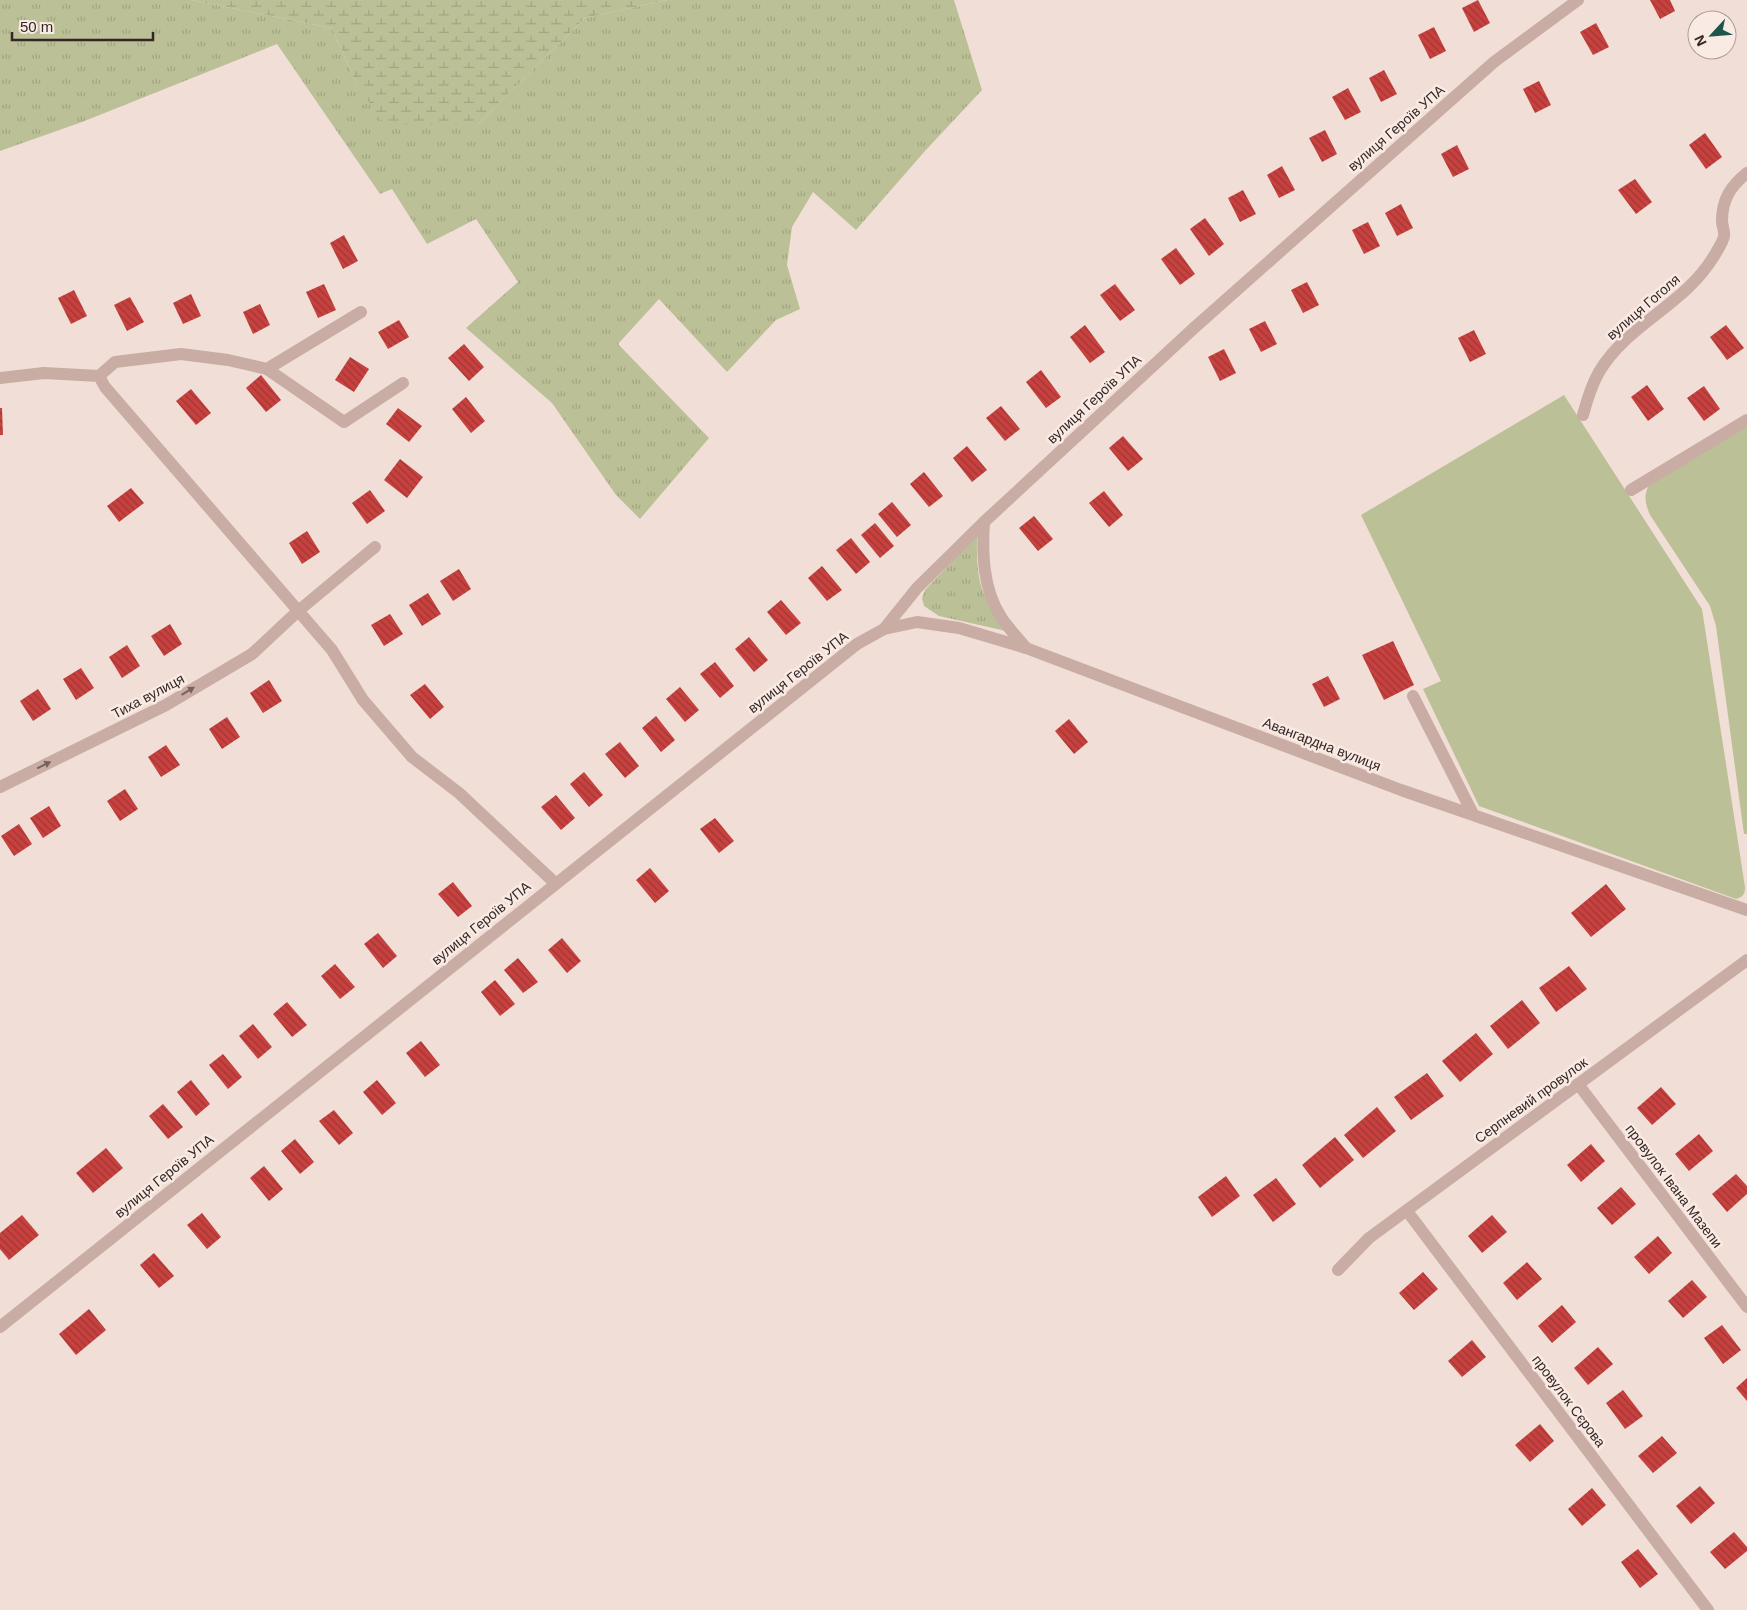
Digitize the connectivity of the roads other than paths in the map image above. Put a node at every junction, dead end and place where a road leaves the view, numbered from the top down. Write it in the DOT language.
graph roads {
  1 [pos="1578,0"];
  2 [pos="1747,173"];
  3 [pos="361,312"];
  4 [pos="268,369"];
  5 [pos="99,376"];
  6 [pos="0,378"];
  7 [pos="403,383"];
  8 [pos="1583,415"];
  9 [pos="1747,420"];
  10 [pos="1631,490"];
  11 [pos="984,522"];
  12 [pos="374,547"];
  13 [pos="297,612"];
  14 [pos="884,629"];
  15 [pos="1026,648"];
  16 [pos="1413,696"];
  17 [pos="0,787"];
  18 [pos="1473,814"];
  19 [pos="556,883"];
  20 [pos="1747,910"];
  21 [pos="1746,964"];
  22 [pos="1578,1084"];
  23 [pos="1407,1211"];
  24 [pos="1338,1270"];
  25 [pos="1747,1307"];
  26 [pos="1,1322"];
  27 [pos="1708,1610"];
  1 -- 11 [label="street, вулиця Героїв УПА"];
  2 -- 8 [label="street, вулиця Гоголя"];
  3 -- 4 [label="street"];
  4 -- 5 [label="street"];
  4 -- 7 [label="street"];
  5 -- 6 [label="street"];
  5 -- 13 [label="street"];
  9 -- 10 [label="street"];
  11 -- 14 [label="street, вулиця Героїв УПА"];
  11 -- 15 [label="street"];
  12 -- 13 [label="street, Тиха вулиця"];
  17 -- 13 [label="street, Тиха вулиця, one-way"];
  13 -- 19 [label="street"];
  14 -- 15 [label="street, Авангардна вулиця"];
  14 -- 19 [label="street, вулиця Героїв УПА"];
  15 -- 18 [label="street, Авангардна вулиця"];
  16 -- 18 [label="street"];
  18 -- 20 [label="street, Авангардна вулиця"];
  19 -- 26 [label="street, вулиця Героїв УПА"];
  21 -- 22 [label="street, Серпневий провулок"];
  22 -- 23 [label="street, Серпневий провулок"];
  22 -- 25 [label="street, провулок Івана Мазепи"];
  23 -- 24 [label="street, Серпневий провулок"];
  23 -- 27 [label="street, провулок Сєрова"];
}
